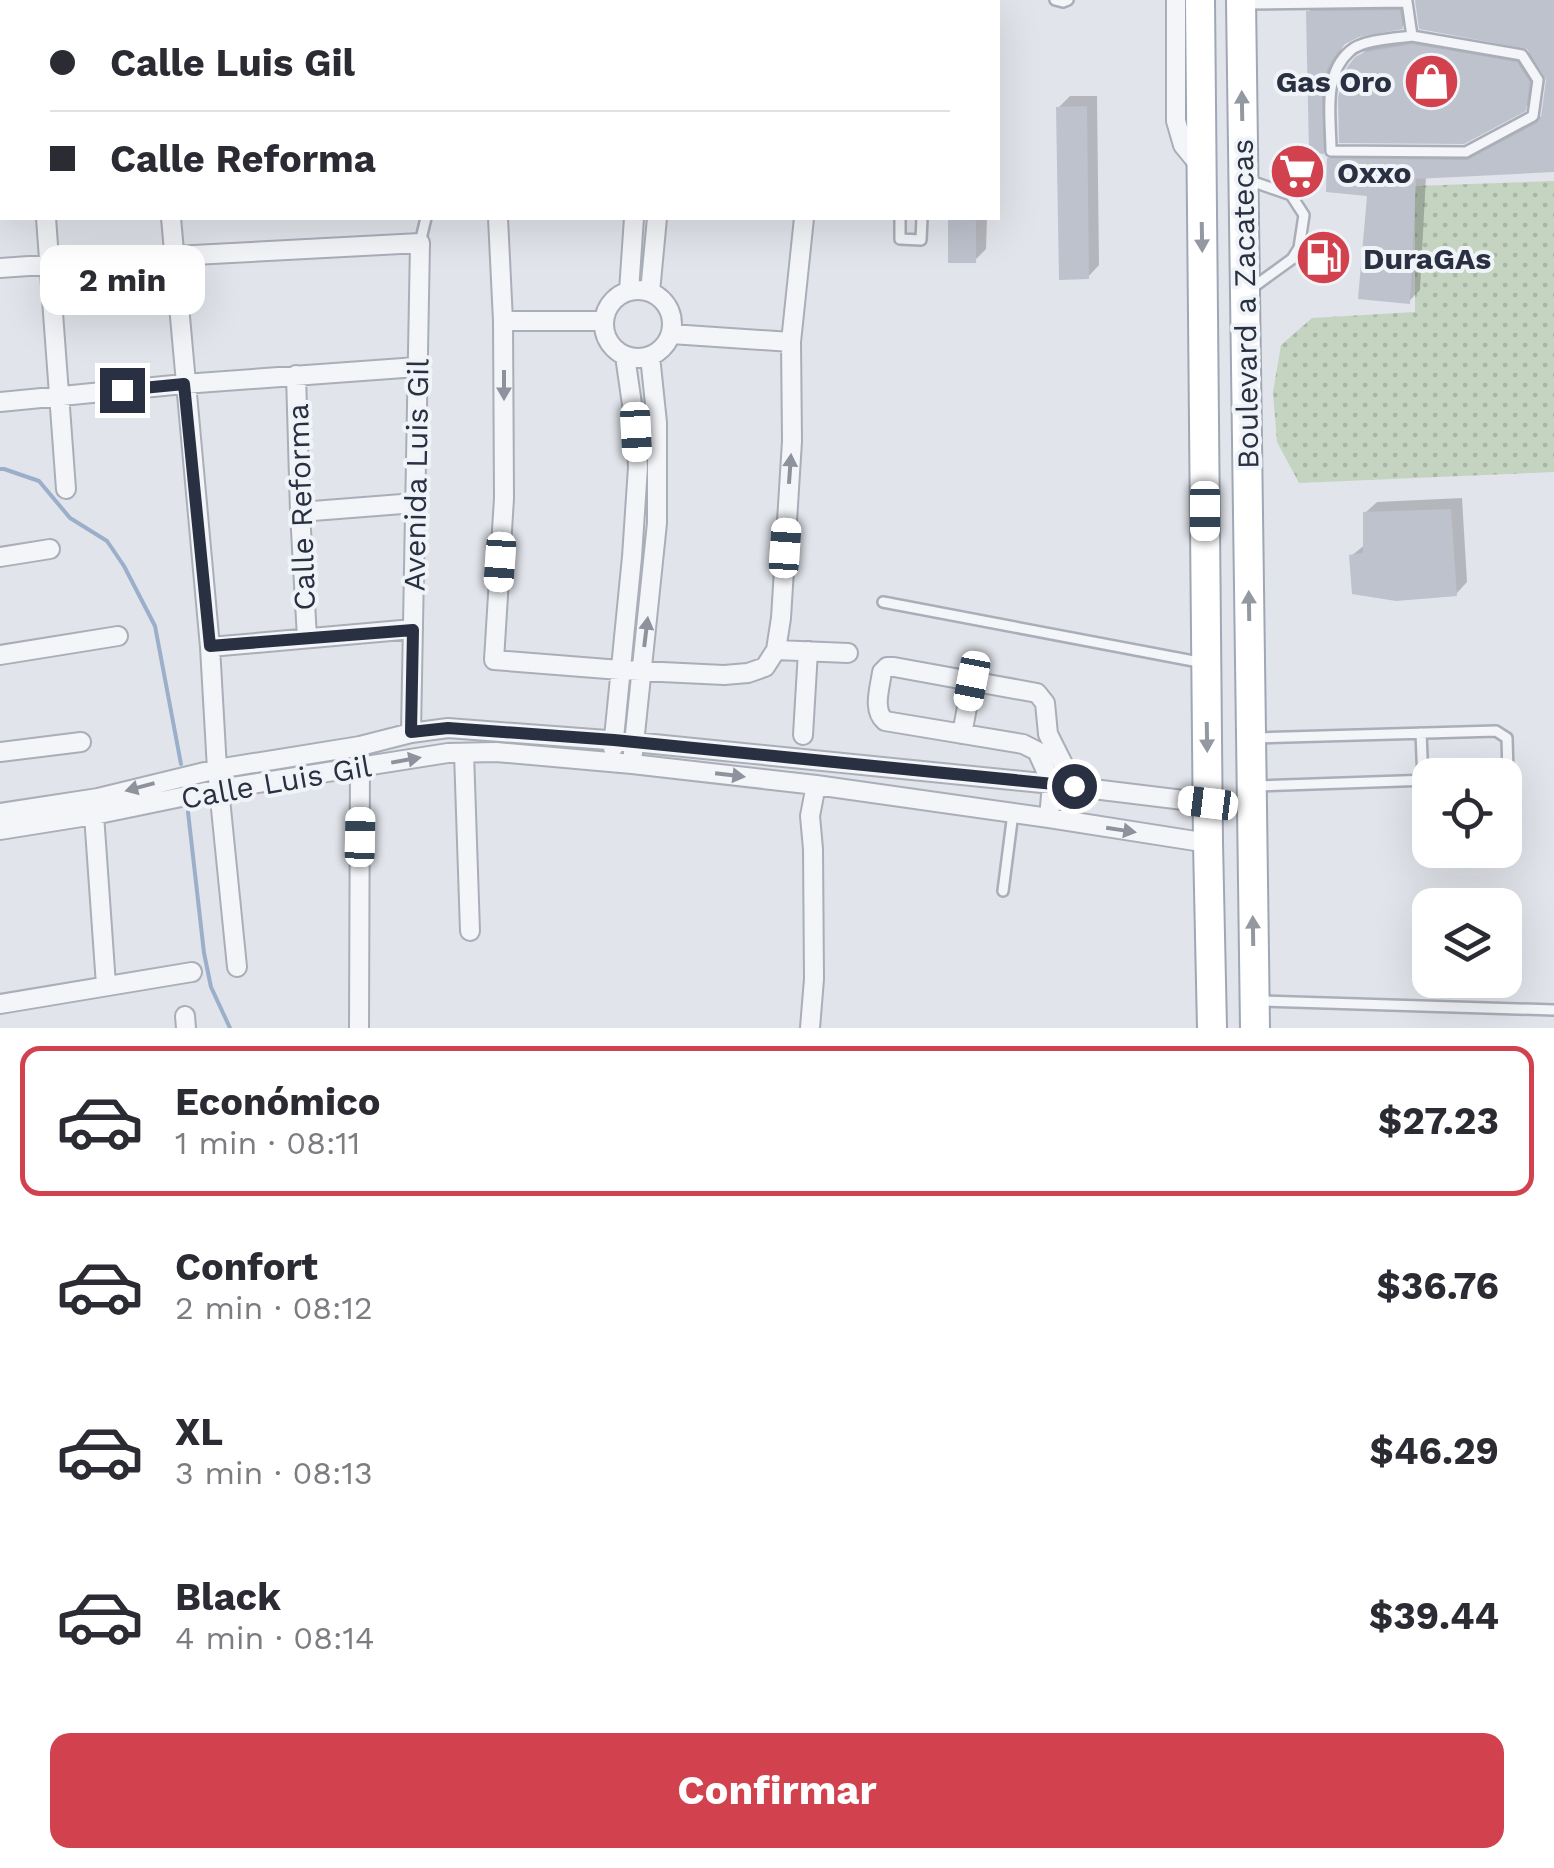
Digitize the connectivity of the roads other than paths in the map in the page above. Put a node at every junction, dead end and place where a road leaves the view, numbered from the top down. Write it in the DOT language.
graph roads {
  1 [pos="1055,0"];
  2 [pos="1068,0"];
  3 [pos="1176,0"];
  4 [pos="1200,0"];
  5 [pos="1241,2"];
  6 [pos="1412,36"];
  7 [pos="1202,169"];
  8 [pos="1244,178"];
  9 [pos="46,220"];
  10 [pos="170,220"];
  11 [pos="426,220"];
  12 [pos="498,220"];
  13 [pos="634,220"];
  14 [pos="657,220"];
  15 [pos="804,220"];
  16 [pos="900,220"];
  17 [pos="922,220"];
  18 [pos="420,243"];
  19 [pos="174,256"];
  20 [pos="50,263"];
  21 [pos="0,268"];
  22 [pos="630,291"];
  23 [pos="650,292"];
  24 [pos="1246,292"];
  25 [pos="504,320"];
  26 [pos="604,321"];
  27 [pos="671,334"];
  28 [pos="791,342"];
  29 [pos="626,356"];
  30 [pos="650,356"];
  31 [pos="417,368"];
  32 [pos="296,375"];
  33 [pos="184,384"];
  34 [pos="59,396"];
  35 [pos="0,402"];
  36 [pos="66,488"];
  37 [pos="415,503"];
  38 [pos="300,512"];
  39 [pos="50,549"];
  40 [pos="0,557"];
  41 [pos="884,602"];
  42 [pos="413,630"];
  43 [pos="118,636"];
  44 [pos="307,638"];
  45 [pos="210,646"];
  46 [pos="776,650"];
  47 [pos="808,651"];
  48 [pos="848,653"];
  49 [pos="0,655"];
  50 [pos="1206,664"];
  51 [pos="620,670"];
  52 [pos="641,671"];
  53 [pos="972,681"];
  54 [pos="411,732"];
  55 [pos="1421,733"];
  56 [pos="962,734"];
  57 [pos="803,735"];
  58 [pos="1251,738"];
  59 [pos="614,740"];
  60 [pos="81,742"];
  61 [pos="634,742"];
  62 [pos="360,746"];
  63 [pos="0,752"];
  64 [pos="464,752"];
  65 [pos="1424,758"];
  66 [pos="1509,758"];
  67 [pos="612,762"];
  68 [pos="632,764"];
  69 [pos="361,768"];
  70 [pos="219,779"];
  71 [pos="1412,780"];
  72 [pos="1052,784"];
  73 [pos="816,786"];
  74 [pos="1074,786"];
  75 [pos="1251,786"];
  76 [pos="1208,803"];
  77 [pos="0,813"];
  78 [pos="1013,813"];
  79 [pos="94,815"];
  80 [pos="1049,818"];
  81 [pos="0,830"];
  82 [pos="1208,844"];
  83 [pos="1004,892"];
  84 [pos="470,931"];
  85 [pos="237,967"];
  86 [pos="192,972"];
  87 [pos="106,986"];
  88 [pos="0,1004"];
  89 [pos="1554,1010"];
  90 [pos="1254,1014"];
  91 [pos="359,1028"];
  92 [pos="810,1028"];
  93 [pos="1212,1028"];
  1 -- 2 [label="lane"];
  3 -- 7 [label="street"];
  4 -- 7 [label="main road, Boulevard a Zacatecas"];
  5 -- 6 [label="lane"];
  8 -- 5 [label="main road, Boulevard a Zacatecas, one-way"];
  6 -- 6 [label="lane"];
  7 -- 50 [label="main road, Boulevard a Zacatecas, one-way"];
  8 -- 24 [label="main road, Boulevard a Zacatecas"];
  8 -- 24 [label="lane"];
  9 -- 20 [label="street"];
  10 -- 19 [label="street"];
  11 -- 18 [label="lane, Avenida Luis Gil"];
  12 -- 25 [label="street"];
  13 -- 22 [label="street"];
  14 -- 23 [label="street"];
  15 -- 28 [label="street"];
  16 -- 17 [label="lane"];
  18 -- 19 [label="street"];
  18 -- 31 [label="street, Avenida Luis Gil"];
  19 -- 20 [label="street"];
  19 -- 33 [label="street"];
  20 -- 21 [label="street"];
  20 -- 34 [label="street"];
  22 -- 23 [label="street"];
  22 -- 26 [label="street"];
  23 -- 27 [label="street"];
  58 -- 24 [label="main road, Boulevard a Zacatecas, one-way"];
  25 -- 26 [label="street"];
  25 -- 51 [label="street, one-way"];
  26 -- 29 [label="street"];
  27 -- 28 [label="street"];
  27 -- 30 [label="street"];
  46 -- 28 [label="street, one-way"];
  29 -- 30 [label="street"];
  29 -- 51 [label="street"];
  52 -- 30 [label="street, one-way"];
  31 -- 32 [label="street, Calle Reforma"];
  31 -- 37 [label="street, Avenida Luis Gil"];
  32 -- 33 [label="street, Calle Reforma"];
  32 -- 38 [label="street, Calle Reforma"];
  33 -- 34 [label="street, Calle Reforma"];
  33 -- 45 [label="street"];
  34 -- 35 [label="street, Calle Reforma"];
  34 -- 36 [label="street"];
  37 -- 38 [label="street"];
  37 -- 42 [label="street, Avenida Luis Gil"];
  38 -- 44 [label="street, Calle Reforma"];
  39 -- 40 [label="street"];
  41 -- 50 [label="lane"];
  42 -- 44 [label="street"];
  42 -- 54 [label="street, Avenida Luis Gil"];
  43 -- 49 [label="street"];
  44 -- 45 [label="street"];
  45 -- 70 [label="street"];
  46 -- 47 [label="street"];
  46 -- 52 [label="street"];
  47 -- 48 [label="street"];
  47 -- 57 [label="street"];
  50 -- 76 [label="main road, Boulevard a Zacatecas, one-way"];
  51 -- 52 [label="street"];
  51 -- 59 [label="street"];
  52 -- 61 [label="street"];
  53 -- 56 [label="street"];
  53 -- 56 [label="street"];
  53 -- 74 [label="street"];
  54 -- 59 [label="street, Calle Luis Gil"];
  54 -- 62 [label="street, Calle Luis Gil"];
  55 -- 58 [label="lane"];
  55 -- 65 [label="lane"];
  55 -- 66 [label="lane"];
  56 -- 72 [label="street"];
  58 -- 75 [label="main road, Boulevard a Zacatecas"];
  59 -- 61 [label="street, Calle Luis Gil"];
  59 -- 67 [label="street"];
  60 -- 63 [label="street"];
  61 -- 68 [label="street"];
  61 -- 72 [label="street, Calle Luis Gil"];
  62 -- 69 [label="street"];
  62 -- 70 [label="street, Calle Luis Gil"];
  64 -- 67 [label="street, Calle Luis Gil"];
  69 -- 64 [label="street, Calle Luis Gil, one-way"];
  64 -- 84 [label="street"];
  67 -- 68 [label="street, Calle Luis Gil"];
  68 -- 73 [label="street, Calle Luis Gil, one-way"];
  69 -- 70 [label="street, Calle Luis Gil"];
  69 -- 91 [label="street"];
  70 -- 77 [label="street, Calle Luis Gil, one-way"];
  70 -- 79 [label="street, Calle Luis Gil"];
  70 -- 85 [label="street"];
  71 -- 75 [label="lane"];
  72 -- 74 [label="street, Calle Luis Gil"];
  72 -- 80 [label="street"];
  73 -- 78 [label="street, Calle Luis Gil"];
  73 -- 92 [label="street"];
  74 -- 76 [label="street, Calle Luis Gil"];
  90 -- 75 [label="main road, Boulevard a Zacatecas, one-way"];
  76 -- 82 [label="main road, Boulevard a Zacatecas"];
  78 -- 80 [label="street, Calle Luis Gil"];
  78 -- 83 [label="lane"];
  79 -- 81 [label="street, Calle Luis Gil"];
  79 -- 87 [label="street"];
  80 -- 82 [label="street, Calle Luis Gil, one-way"];
  82 -- 93 [label="main road, Boulevard a Zacatecas"];
  86 -- 87 [label="street"];
  87 -- 88 [label="street"];
  89 -- 90 [label="lane"];
}
